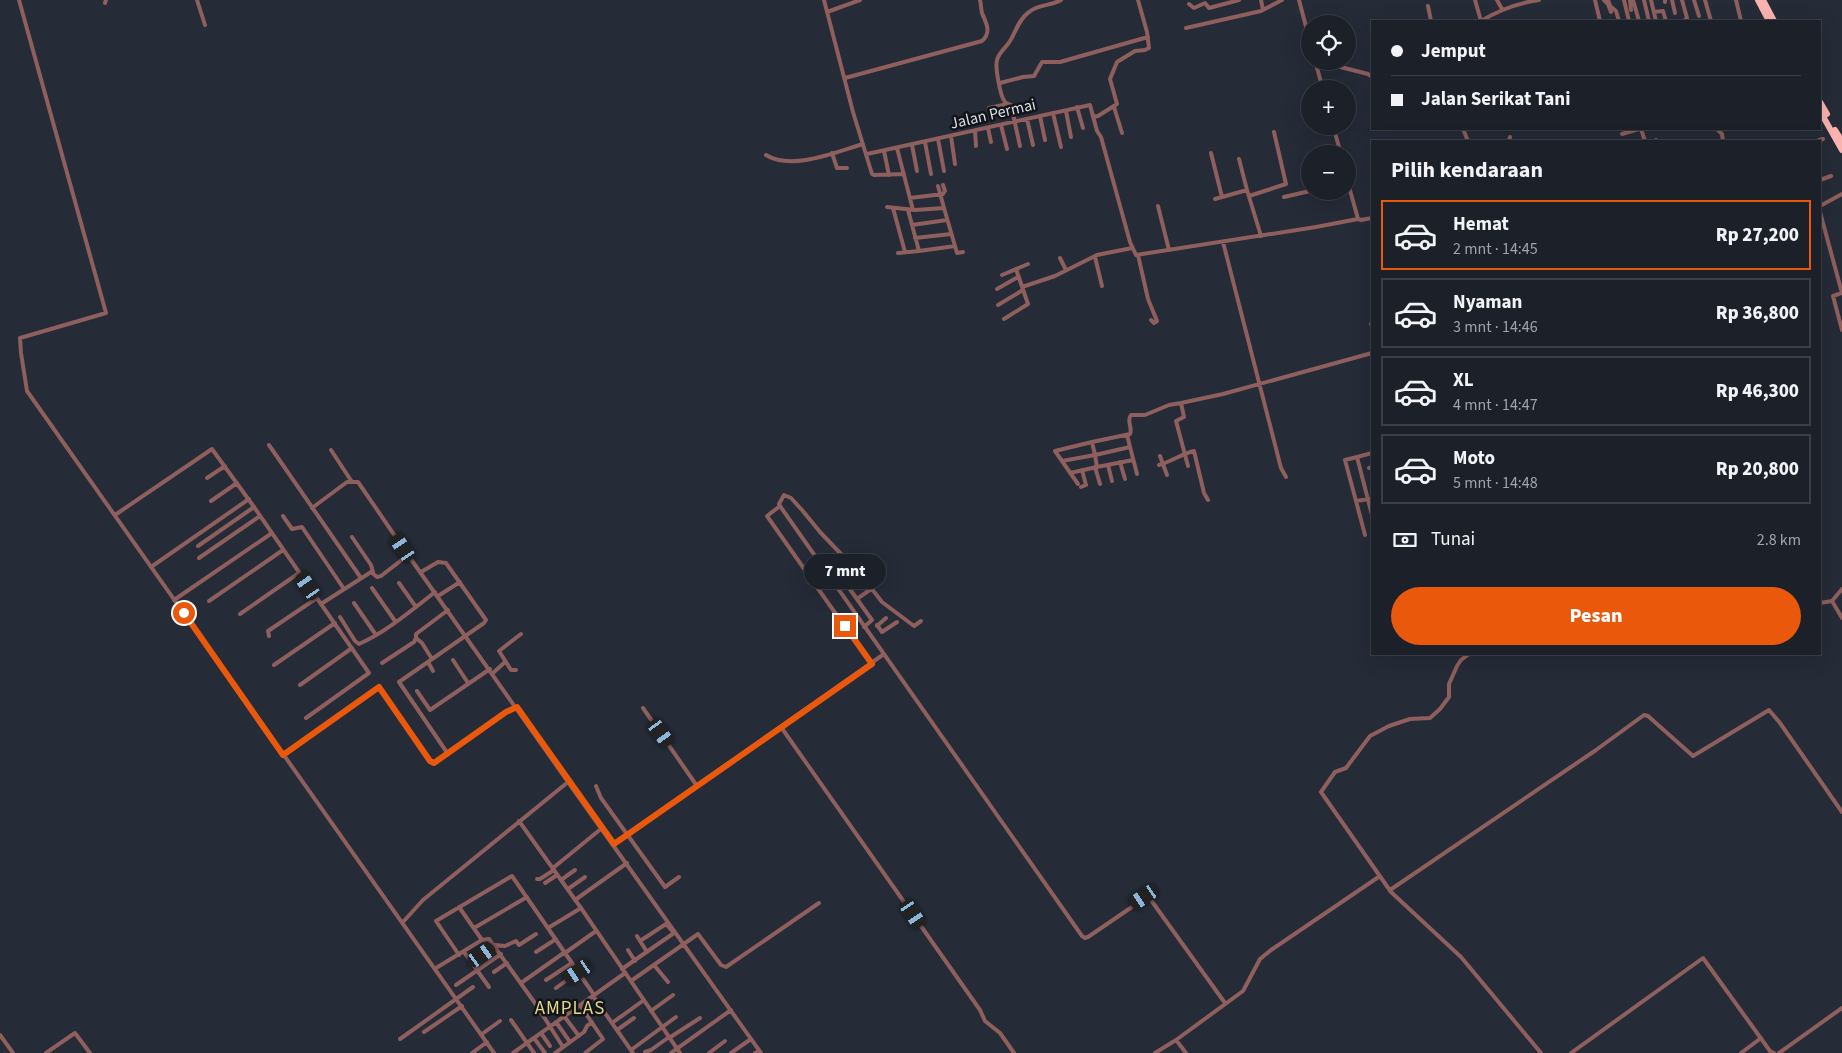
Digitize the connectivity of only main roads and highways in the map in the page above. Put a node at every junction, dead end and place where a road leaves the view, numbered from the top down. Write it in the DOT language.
graph roads {
  1 [pos="1758,0"];
  2 [pos="1763,0"];
  3 [pos="1768,20"];
  4 [pos="1773,20"];
  5 [pos="1821,104"];
  6 [pos="1821,113"];
  7 [pos="1842,141"];
  8 [pos="1842,150"];
  1 -- 3 [label="highway"];
  2 -- 4 [label="highway"];
  5 -- 7 [label="highway"];
  6 -- 8 [label="highway"];
}
